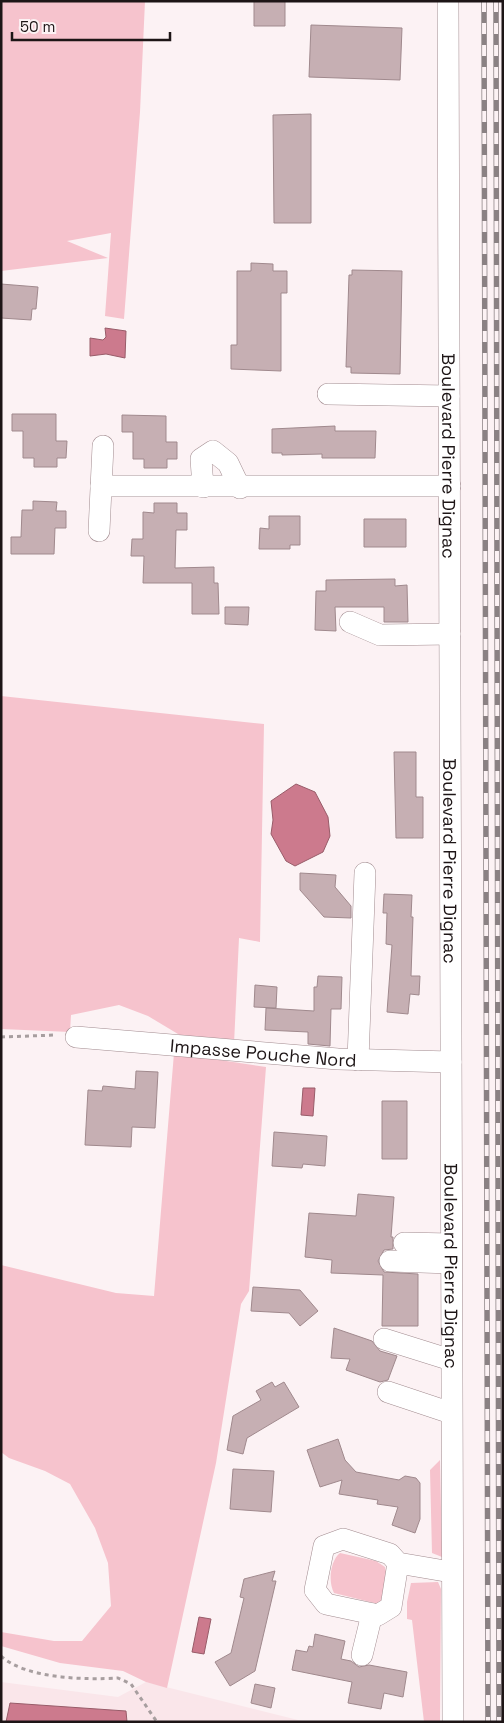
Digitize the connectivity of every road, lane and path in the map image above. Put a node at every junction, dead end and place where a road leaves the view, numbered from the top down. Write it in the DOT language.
graph roads {
  1 [pos="448,1"];
  2 [pos="328,394"];
  3 [pos="449,396"];
  4 [pos="103,446"];
  5 [pos="101,486"];
  6 [pos="450,486"];
  7 [pos="202,487"];
  8 [pos="240,488"];
  9 [pos="99,531"];
  10 [pos="350,622"];
  11 [pos="450,634"];
  12 [pos="365,873"];
  13 [pos="76,1036"];
  14 [pos="1,1037"];
  15 [pos="358,1060"];
  16 [pos="451,1062"];
  17 [pos="404,1242"];
  18 [pos="451,1254"];
  19 [pos="390,1261"];
  20 [pos="384,1339"];
  21 [pos="451,1360"];
  22 [pos="388,1392"];
  23 [pos="451,1414"];
  24 [pos="398,1563"];
  25 [pos="451,1572"];
  26 [pos="372,1614"];
  27 [pos="362,1654"];
  28 [pos="1,1656"];
  29 [pos="157,1722"];
  30 [pos="453,1722"];
  1 -- 3 [label="street, Boulevard Pierre Dignac"];
  2 -- 3 [label="street"];
  3 -- 6 [label="street, Boulevard Pierre Dignac"];
  4 -- 5 [label="street"];
  5 -- 7 [label="street"];
  5 -- 9 [label="street"];
  6 -- 8 [label="street"];
  6 -- 11 [label="street, Boulevard Pierre Dignac"];
  7 -- 8 [label="street"];
  7 -- 8 [label="street"];
  10 -- 11 [label="street"];
  11 -- 16 [label="street, Boulevard Pierre Dignac"];
  12 -- 15 [label="street"];
  13 -- 14 [label="path"];
  13 -- 15 [label="street, Impasse Pouche Nord"];
  15 -- 16 [label="street, Impasse Pouche Nord"];
  16 -- 18 [label="street, Boulevard Pierre Dignac"];
  17 -- 18 [label="street"];
  18 -- 19 [label="street"];
  18 -- 21 [label="street, Boulevard Pierre Dignac"];
  20 -- 21 [label="street"];
  21 -- 23 [label="street, Boulevard Pierre Dignac"];
  22 -- 23 [label="street"];
  23 -- 25 [label="street, Boulevard Pierre Dignac"];
  24 -- 25 [label="street"];
  24 -- 26 [label="street"];
  24 -- 26 [label="street"];
  25 -- 30 [label="street, Boulevard Pierre Dignac"];
  26 -- 27 [label="street"];
  28 -- 29 [label="path"];
}
